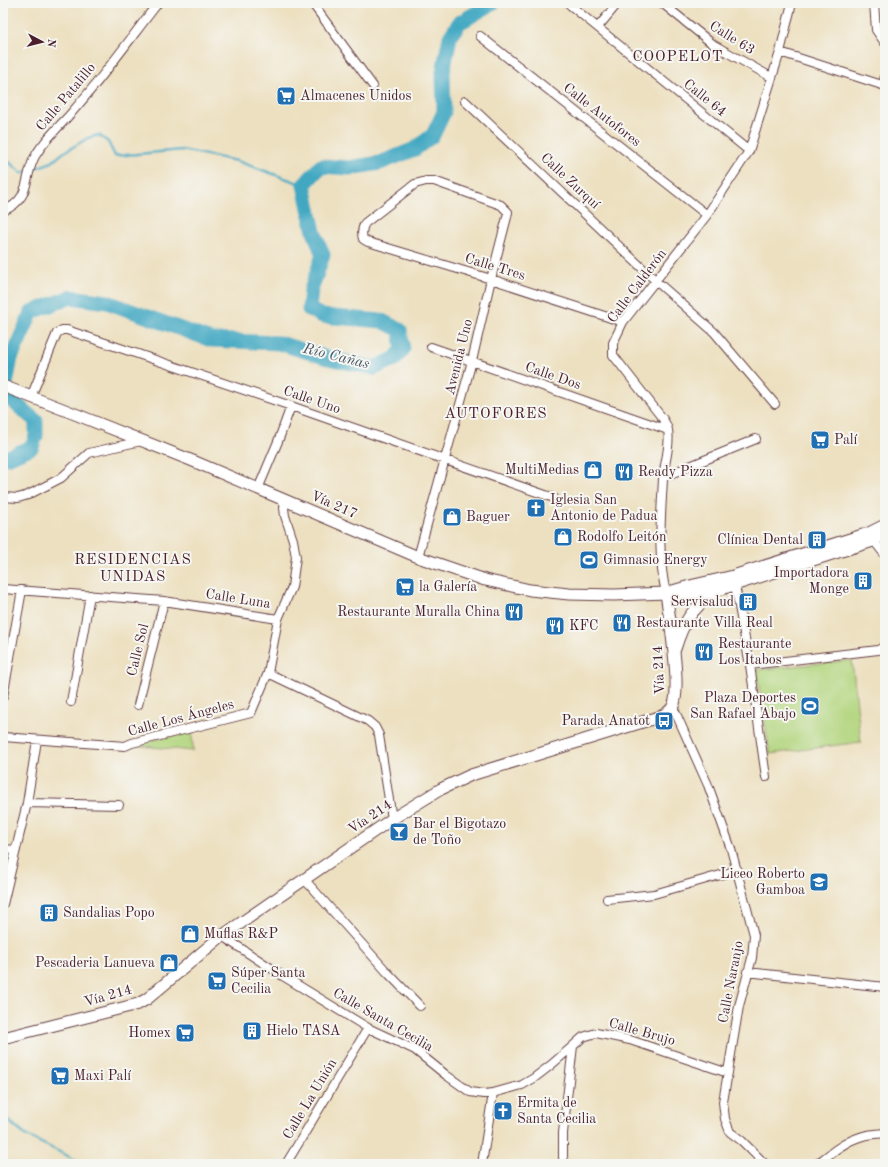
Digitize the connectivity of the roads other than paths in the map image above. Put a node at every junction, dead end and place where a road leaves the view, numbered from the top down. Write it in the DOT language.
graph roads {
  1 [pos="158,3"];
  2 [pos="312,3"];
  3 [pos="618,3"];
  4 [pos="662,3"];
  5 [pos="792,3"];
  6 [pos="874,3"];
  7 [pos="570,5"];
  8 [pos="598,27"];
  9 [pos="480,36"];
  10 [pos="885,43"];
  11 [pos="780,52"];
  12 [pos="885,76"];
  13 [pos="771,77"];
  14 [pos="373,86"];
  15 [pos="884,86"];
  16 [pos="465,101"];
  17 [pos="749,151"];
  18 [pos="3,211"];
  19 [pos="707,215"];
  20 [pos="362,235"];
  21 [pos="491,279"];
  22 [pos="656,281"];
  23 [pos="623,322"];
  24 [pos="431,346"];
  25 [pos="472,362"];
  26 [pos="7,388"];
  27 [pos="31,397"];
  28 [pos="775,404"];
  29 [pos="291,406"];
  30 [pos="668,430"];
  31 [pos="756,440"];
  32 [pos="141,441"];
  33 [pos="446,460"];
  34 [pos="663,477"];
  35 [pos="258,489"];
  36 [pos="3,496"];
  37 [pos="554,498"];
  38 [pos="285,500"];
  39 [pos="885,525"];
  40 [pos="885,534"];
  41 [pos="871,537"];
  42 [pos="885,555"];
  43 [pos="418,557"];
  44 [pos="734,581"];
  45 [pos="3,589"];
  46 [pos="22,590"];
  47 [pos="718,590"];
  48 [pos="666,593"];
  49 [pos="90,595"];
  50 [pos="164,601"];
  51 [pos="278,619"];
  52 [pos="885,646"];
  53 [pos="674,653"];
  54 [pos="750,665"];
  55 [pos="268,673"];
  56 [pos="3,698"];
  57 [pos="71,702"];
  58 [pos="138,706"];
  59 [pos="673,707"];
  60 [pos="3,738"];
  61 [pos="37,740"];
  62 [pos="766,777"];
  63 [pos="27,803"];
  64 [pos="119,805"];
  65 [pos="392,819"];
  66 [pos="3,849"];
  67 [pos="16,850"];
  68 [pos="738,870"];
  69 [pos="304,880"];
  70 [pos="607,899"];
  71 [pos="3,904"];
  72 [pos="222,936"];
  73 [pos="747,972"];
  74 [pos="885,987"];
  75 [pos="420,1006"];
  76 [pos="368,1028"];
  77 [pos="3,1038"];
  78 [pos="573,1046"];
  79 [pos="728,1073"];
  80 [pos="493,1093"];
  81 [pos="885,1133"];
  82 [pos="286,1164"];
  83 [pos="482,1164"];
  84 [pos="564,1164"];
  85 [pos="765,1164"];
  86 [pos="816,1164"];
  1 -- 18 [label="street, Calle Patalillo"];
  2 -- 14 [label="street"];
  3 -- 8 [label="street"];
  4 -- 13 [label="street, Calle 63"];
  5 -- 11 [label="street, Calle Calderón"];
  6 -- 10 [label="street"];
  7 -- 8 [label="street, Calle 64"];
  8 -- 17 [label="street, Calle 64"];
  9 -- 19 [label="street, Calle Autofores"];
  11 -- 13 [label="street, Calle Calderón"];
  11 -- 15 [label="street"];
  12 -- 15 [label="street"];
  13 -- 17 [label="street, Calle Calderón"];
  16 -- 22 [label="street, Calle Zurquí"];
  17 -- 19 [label="street, Calle Calderón"];
  19 -- 22 [label="street, Calle Calderón"];
  20 -- 21 [label="street, Calle Tres"];
  20 -- 21 [label="street, Avenida Uno"];
  21 -- 23 [label="street, Calle Tres"];
  21 -- 25 [label="street, Avenida Uno"];
  22 -- 23 [label="street, Calle Calderón"];
  22 -- 28 [label="street, Calle Zurquí"];
  23 -- 30 [label="street, Calle Calderón"];
  24 -- 25 [label="street, Calle Dos"];
  25 -- 30 [label="street, Calle Dos"];
  25 -- 33 [label="street, Avenida Uno"];
  26 -- 27 [label="main road, Vía 217"];
  27 -- 29 [label="street, Calle Uno"];
  27 -- 32 [label="main road, Vía 217"];
  29 -- 33 [label="street, Calle Uno"];
  29 -- 35 [label="street"];
  30 -- 34 [label="street"];
  31 -- 34 [label="street"];
  32 -- 35 [label="main road, Vía 217"];
  32 -- 36 [label="street"];
  33 -- 37 [label="street, Calle Uno"];
  33 -- 43 [label="street, Avenida Uno"];
  34 -- 48 [label="street"];
  35 -- 38 [label="main road, Vía 217"];
  38 -- 43 [label="main road, Vía 217"];
  38 -- 51 [label="street"];
  39 -- 41 [label="main road"];
  40 -- 41 [label="main road"];
  41 -- 42 [label="street"];
  41 -- 44 [label="main road"];
  43 -- 48 [label="main road, Vía 217"];
  44 -- 47 [label="main road"];
  44 -- 48 [label="main road"];
  44 -- 54 [label="street"];
  45 -- 46 [label="street, Calle Luna"];
  46 -- 49 [label="street, Calle Luna"];
  46 -- 56 [label="street"];
  47 -- 48 [label="main road"];
  47 -- 53 [label="main road"];
  48 -- 53 [label="main road, Vía 214"];
  49 -- 50 [label="street, Calle Luna"];
  49 -- 57 [label="street"];
  50 -- 51 [label="street, Calle Luna"];
  50 -- 58 [label="street, Calle Sol"];
  51 -- 55 [label="street"];
  52 -- 54 [label="street"];
  53 -- 59 [label="main road, Vía 214"];
  54 -- 62 [label="street"];
  55 -- 61 [label="street, Calle Los Ángeles"];
  55 -- 65 [label="street"];
  59 -- 65 [label="main road, Vía 214"];
  59 -- 68 [label="street, Calle Naranjo"];
  60 -- 61 [label="street, Calle Los Ángeles"];
  61 -- 63 [label="street"];
  63 -- 64 [label="street"];
  63 -- 67 [label="street"];
  65 -- 69 [label="main road, Vía 214"];
  66 -- 67 [label="street"];
  67 -- 71 [label="street"];
  68 -- 70 [label="street"];
  68 -- 73 [label="street, Calle Naranjo"];
  69 -- 72 [label="main road, Vía 214"];
  69 -- 75 [label="street"];
  72 -- 76 [label="street, Calle Santa Cecilia"];
  72 -- 77 [label="main road, Vía 214"];
  73 -- 74 [label="street"];
  73 -- 79 [label="street, Calle Naranjo"];
  76 -- 80 [label="street, Calle Santa Cecilia"];
  76 -- 82 [label="street, Calle La Unión"];
  78 -- 79 [label="street, Calle Brujo"];
  78 -- 80 [label="street, Calle Santa Cecilia"];
  78 -- 84 [label="street"];
  79 -- 85 [label="street, Calle Naranjo"];
  80 -- 83 [label="street"];
  81 -- 86 [label="street"];
}
